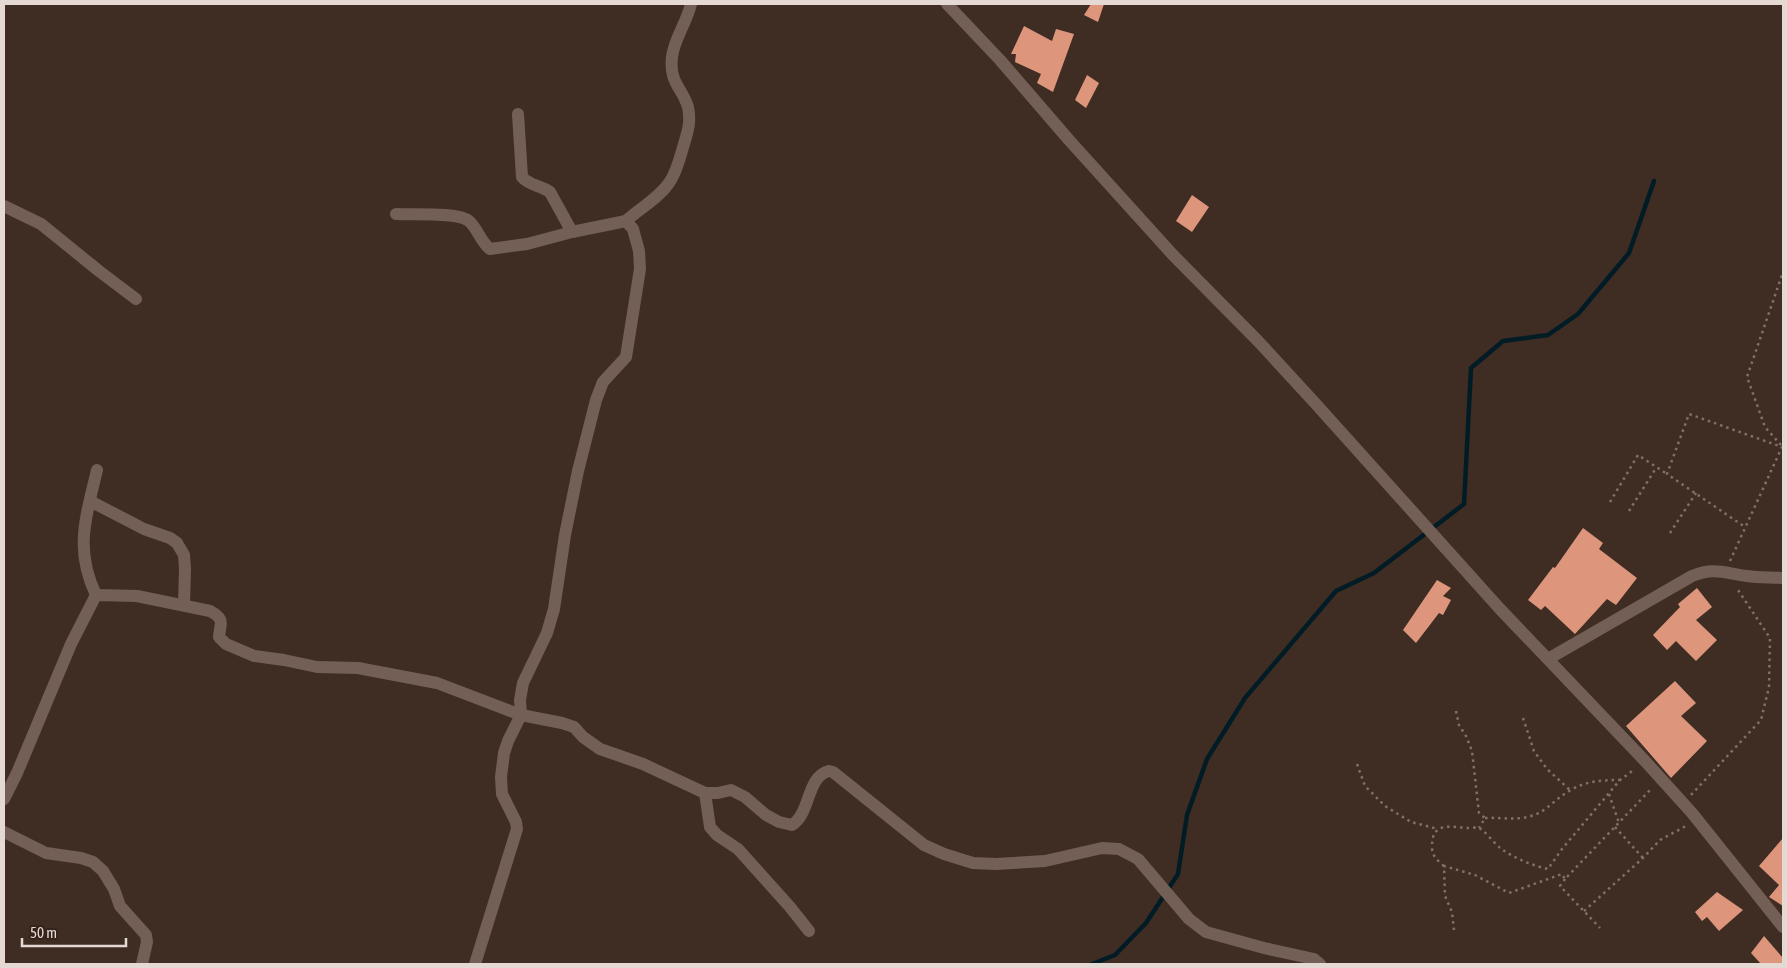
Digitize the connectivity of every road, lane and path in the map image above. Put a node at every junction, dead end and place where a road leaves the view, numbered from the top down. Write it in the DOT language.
graph roads {
  1 [pos="692,4"];
  2 [pos="947,4"];
  3 [pos="518,114"];
  4 [pos="4,206"];
  5 [pos="396,214"];
  6 [pos="626,221"];
  7 [pos="572,232"];
  8 [pos="1783,272"];
  9 [pos="136,299"];
  10 [pos="1782,446"];
  11 [pos="1656,467"];
  12 [pos="97,470"];
  13 [pos="1667,474"];
  14 [pos="1696,493"];
  15 [pos="90,501"];
  16 [pos="1610,502"];
  17 [pos="1630,511"];
  18 [pos="1745,527"];
  19 [pos="1670,533"];
  20 [pos="1725,571"];
  21 [pos="1783,578"];
  22 [pos="96,595"];
  23 [pos="184,605"];
  24 [pos="1548,658"];
  25 [pos="1456,711"];
  26 [pos="520,715"];
  27 [pos="1523,718"];
  28 [pos="1645,761"];
  29 [pos="1357,764"];
  30 [pos="1661,779"];
  31 [pos="1620,780"];
  32 [pos="1570,790"];
  33 [pos="705,793"];
  34 [pos="1608,794"];
  35 [pos="4,799"];
  36 [pos="1684,804"];
  37 [pos="1485,818"];
  38 [pos="1697,820"];
  39 [pos="1619,823"];
  40 [pos="1615,827"];
  41 [pos="1438,828"];
  42 [pos="1479,828"];
  43 [pos="4,832"];
  44 [pos="1643,858"];
  45 [pos="1444,866"];
  46 [pos="1565,879"];
  47 [pos="1584,911"];
  48 [pos="1783,927"];
  49 [pos="1600,928"];
  50 [pos="1454,930"];
  51 [pos="809,931"];
  52 [pos="142,964"];
  53 [pos="475,964"];
  54 [pos="1320,964"];
  1 -- 6 [label="street"];
  2 -- 24 [label="street"];
  3 -- 7 [label="street"];
  4 -- 9 [label="street"];
  5 -- 7 [label="street"];
  6 -- 7 [label="street"];
  6 -- 26 [label="street"];
  8 -- 10 [label="path"];
  10 -- 13 [label="path"];
  10 -- 18 [label="path"];
  11 -- 13 [label="path"];
  11 -- 16 [label="path"];
  11 -- 17 [label="path"];
  12 -- 15 [label="street"];
  13 -- 14 [label="path"];
  14 -- 18 [label="path"];
  14 -- 19 [label="path"];
  15 -- 22 [label="street"];
  15 -- 23 [label="street"];
  18 -- 20 [label="path"];
  20 -- 21 [label="street"];
  20 -- 24 [label="street"];
  20 -- 36 [label="path"];
  22 -- 23 [label="street"];
  22 -- 35 [label="street"];
  23 -- 26 [label="street"];
  24 -- 28 [label="street"];
  25 -- 37 [label="path"];
  26 -- 33 [label="street"];
  26 -- 53 [label="street"];
  27 -- 32 [label="path"];
  28 -- 30 [label="street"];
  28 -- 31 [label="path"];
  29 -- 41 [label="path"];
  30 -- 36 [label="street"];
  30 -- 39 [label="path"];
  31 -- 32 [label="path"];
  31 -- 34 [label="path"];
  32 -- 37 [label="path"];
  33 -- 51 [label="street"];
  33 -- 54 [label="street"];
  34 -- 39 [label="path"];
  34 -- 42 [label="path"];
  36 -- 38 [label="street"];
  37 -- 42 [label="path"];
  38 -- 44 [label="path"];
  38 -- 48 [label="street"];
  39 -- 40 [label="path"];
  40 -- 44 [label="path"];
  40 -- 46 [label="path"];
  41 -- 42 [label="path"];
  41 -- 45 [label="path"];
  43 -- 52 [label="street"];
  44 -- 47 [label="path"];
  45 -- 46 [label="path"];
  45 -- 50 [label="path"];
  46 -- 47 [label="path"];
  47 -- 49 [label="path"];
}
